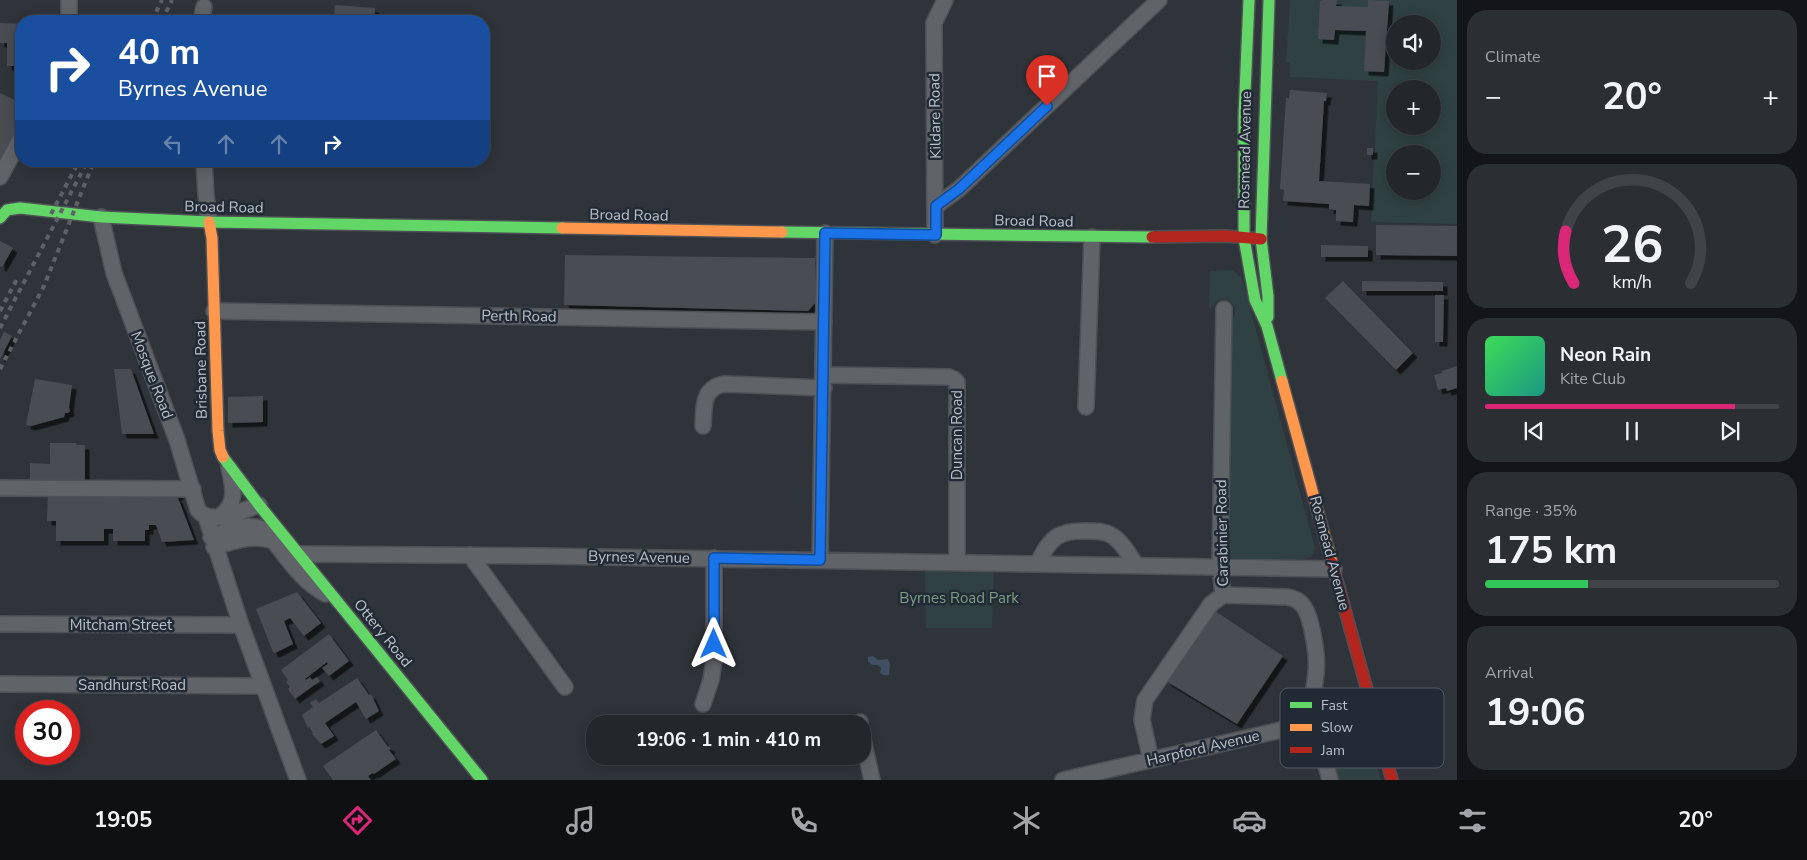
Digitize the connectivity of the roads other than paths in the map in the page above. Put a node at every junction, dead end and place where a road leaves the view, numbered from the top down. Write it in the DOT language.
graph roads {
  1 [pos="69,0"];
  2 [pos="945,0"];
  3 [pos="1159,0"];
  4 [pos="1250,0"];
  5 [pos="1269,0"];
  6 [pos="69,15"];
  7 [pos="15,149"];
  8 [pos="204,167"];
  9 [pos="0,177"];
  10 [pos="936,206"];
  11 [pos="101,217"];
  12 [pos="0,218"];
  13 [pos="209,222"];
  14 [pos="825,233"];
  15 [pos="936,235"];
  16 [pos="1092,237"];
  17 [pos="1244,238"];
  18 [pos="1261,239"];
  19 [pos="1224,309"];
  20 [pos="214,311"];
  21 [pos="824,322"];
  22 [pos="1267,326"];
  23 [pos="824,381"];
  24 [pos="1086,407"];
  25 [pos="703,426"];
  26 [pos="229,466"];
  27 [pos="0,488"];
  28 [pos="193,489"];
  29 [pos="259,505"];
  30 [pos="213,517"];
  31 [pos="213,542"];
  32 [pos="300,554"];
  33 [pos="470,555"];
  34 [pos="714,558"];
  35 [pos="820,560"];
  36 [pos="957,562"];
  37 [pos="1038,563"];
  38 [pos="1136,565"];
  39 [pos="1220,566"];
  40 [pos="1334,569"];
  41 [pos="1223,595"];
  42 [pos="335,598"];
  43 [pos="0,624"];
  44 [pos="241,625"];
  45 [pos="0,684"];
  46 [pos="263,686"];
  47 [pos="565,687"];
  48 [pos="1315,688"];
  49 [pos="1367,688"];
  50 [pos="703,704"];
  51 [pos="1280,730"];
  52 [pos="1151,760"];
  53 [pos="869,765"];
  54 [pos="298,780"];
  55 [pos="482,780"];
  56 [pos="872,780"];
  57 [pos="1063,780"];
  1 -- 6 [label="street"];
  2 -- 10 [label="street, Kildare Road"];
  3 -- 10 [label="street"];
  4 -- 17 [label="street, Rosmead Avenue"];
  5 -- 18 [label="street, Rosmead Avenue"];
  7 -- 9 [label="street"];
  8 -- 13 [label="street"];
  10 -- 15 [label="street, Kildare Road"];
  11 -- 12 [label="street, Broad Road"];
  11 -- 13 [label="street, Broad Road"];
  11 -- 28 [label="street, Mosque Road"];
  13 -- 14 [label="street, Broad Road"];
  13 -- 20 [label="street, Brisbane Road"];
  14 -- 15 [label="street, Broad Road"];
  14 -- 21 [label="street"];
  15 -- 16 [label="street, Broad Road"];
  16 -- 17 [label="street, Broad Road"];
  16 -- 24 [label="street"];
  17 -- 18 [label="street, Broad Road"];
  17 -- 22 [label="street, Rosmead Avenue"];
  18 -- 22 [label="street, Rosmead Avenue"];
  19 -- 39 [label="street, Carabinier Road"];
  20 -- 21 [label="street, Perth Road"];
  20 -- 26 [label="street, Brisbane Road"];
  21 -- 23 [label="street"];
  22 -- 40 [label="street, Rosmead Avenue"];
  23 -- 25 [label="street, Duncan Road"];
  23 -- 35 [label="street"];
  23 -- 36 [label="street, Duncan Road"];
  26 -- 29 [label="street, Brisbane Road"];
  26 -- 30 [label="street"];
  27 -- 28 [label="street"];
  28 -- 30 [label="street, Mosque Road"];
  29 -- 30 [label="street"];
  29 -- 32 [label="street, Ottery Road"];
  30 -- 31 [label="street, Mosque Road"];
  31 -- 42 [label="street"];
  31 -- 44 [label="street, Mosque Road"];
  32 -- 33 [label="street, Byrnes Avenue"];
  32 -- 42 [label="street, Ottery Road"];
  33 -- 34 [label="street, Byrnes Avenue"];
  33 -- 47 [label="street"];
  34 -- 35 [label="street, Byrnes Avenue"];
  34 -- 50 [label="street"];
  35 -- 36 [label="street, Byrnes Avenue"];
  36 -- 37 [label="street, Byrnes Avenue"];
  37 -- 38 [label="street, Byrnes Avenue"];
  37 -- 38 [label="street"];
  38 -- 39 [label="street, Byrnes Avenue"];
  39 -- 40 [label="street, Byrnes Avenue"];
  39 -- 41 [label="street, Carabinier Road"];
  40 -- 49 [label="street, Rosmead Avenue"];
  41 -- 48 [label="street"];
  41 -- 52 [label="street, Carabinier Road"];
  42 -- 55 [label="street, Ottery Road"];
  43 -- 44 [label="street, Mitcham Street"];
  44 -- 46 [label="street, Mosque Road"];
  45 -- 46 [label="street, Sandhurst Road"];
  46 -- 54 [label="street, Mosque Road"];
  51 -- 52 [label="street, Harpford Avenue"];
  52 -- 57 [label="street, Harpford Avenue"];
  53 -- 56 [label="street"];
}
